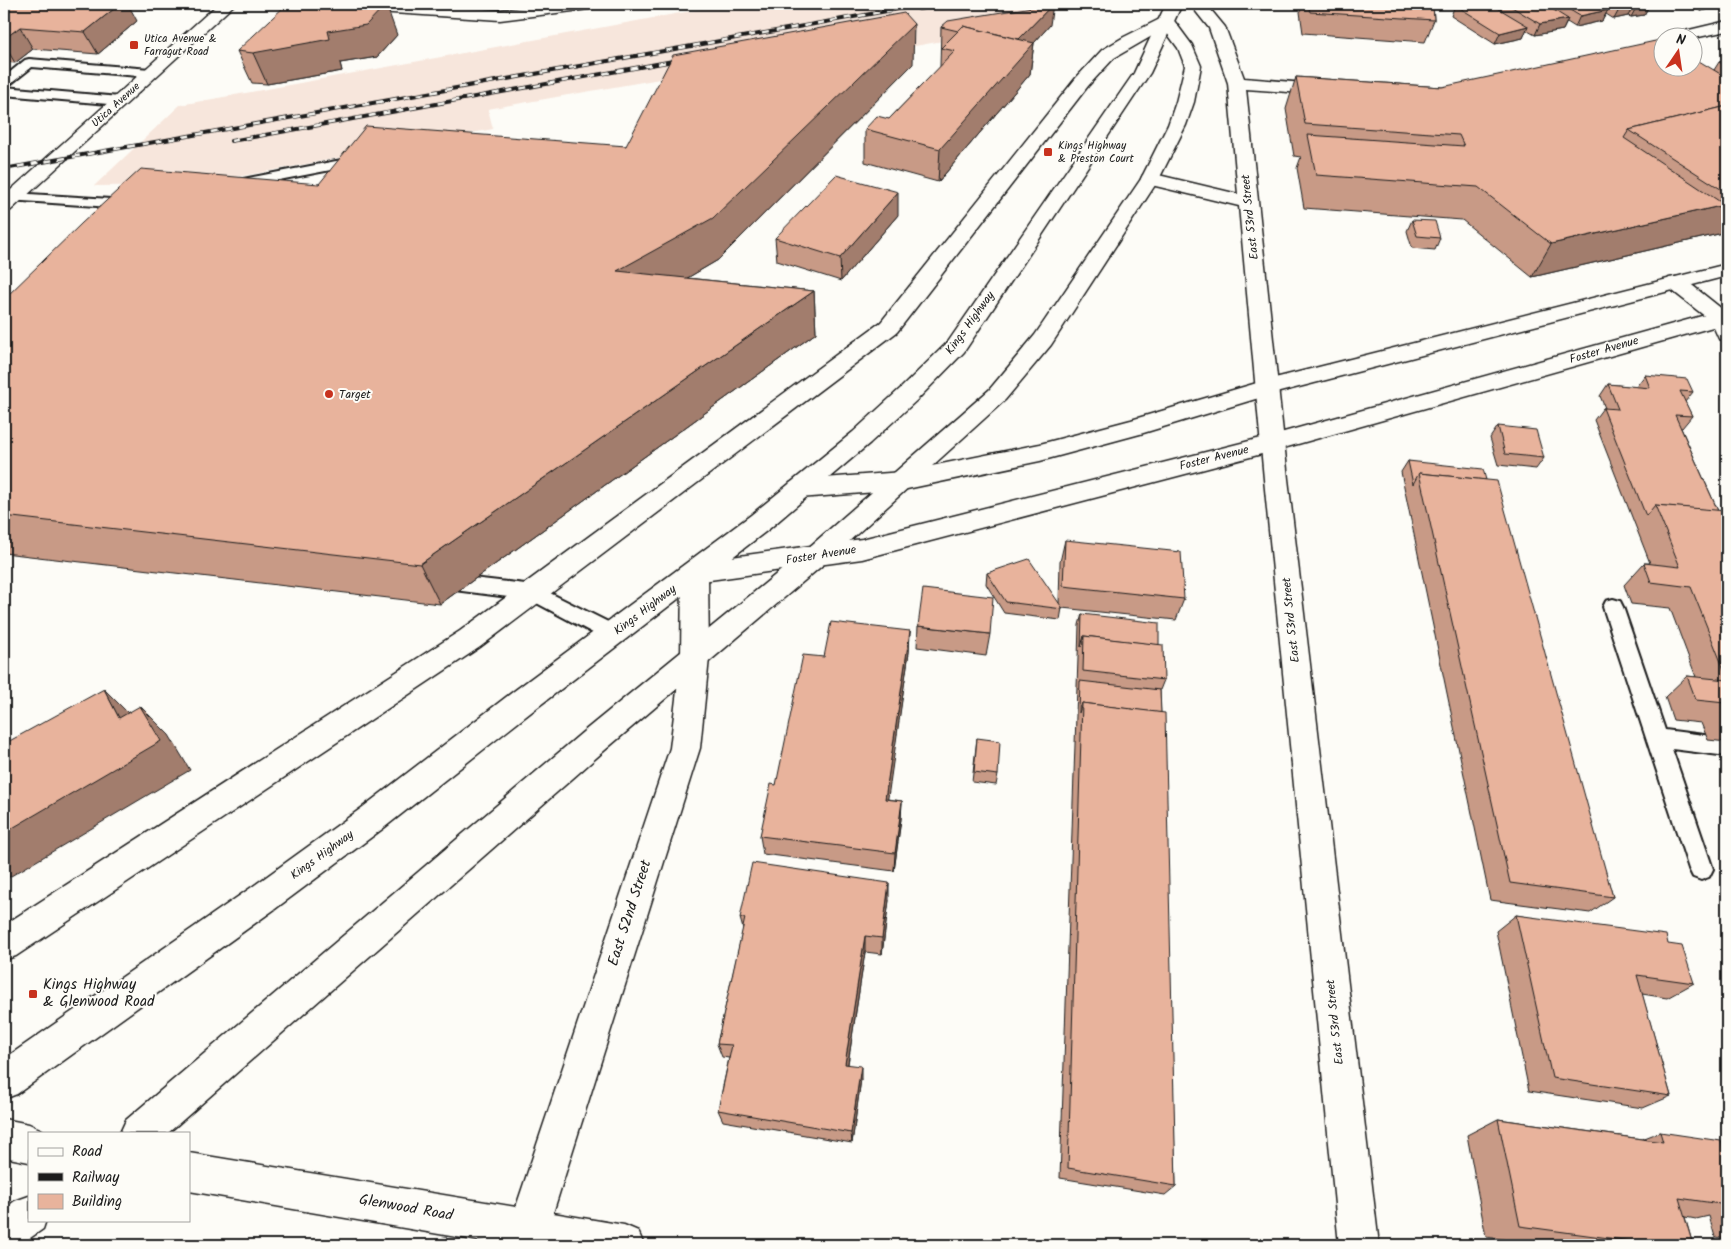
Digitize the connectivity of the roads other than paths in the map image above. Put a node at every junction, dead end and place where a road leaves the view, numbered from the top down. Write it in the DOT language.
graph roads {
  1 [pos="227,4"];
  2 [pos="331,4"];
  3 [pos="588,4"];
  4 [pos="1198,4"];
  5 [pos="571,5"];
  6 [pos="1170,12"];
  7 [pos="1727,26"];
  8 [pos="1704,31"];
  9 [pos="150,73"];
  10 [pos="4,83"];
  11 [pos="1237,83"];
  12 [pos="4,91"];
  13 [pos="1344,91"];
  14 [pos="120,101"];
  15 [pos="372,158"];
  16 [pos="1150,179"];
  17 [pos="222,187"];
  18 [pos="148,199"];
  19 [pos="8,201"];
  20 [pos="1248,202"];
  21 [pos="1727,270"];
  22 [pos="1676,283"];
  23 [pos="1725,322"];
  24 [pos="1267,388"];
  25 [pos="1272,443"];
  26 [pos="901,481"];
  27 [pos="800,489"];
  28 [pos="816,556"];
  29 [pos="695,572"];
  30 [pos="425,581"];
  31 [pos="534,593"];
  32 [pos="1613,607"];
  33 [pos="613,634"];
  34 [pos="696,658"];
  35 [pos="1657,738"];
  36 [pos="1727,747"];
  37 [pos="1701,869"];
  38 [pos="4,944"];
  39 [pos="4,1081"];
  40 [pos="140,1132"];
  41 [pos="4,1138"];
  42 [pos="28,1143"];
  43 [pos="190,1172"];
  44 [pos="28,1216"];
  45 [pos="4,1233"];
  46 [pos="525,1237"];
  47 [pos="624,1245"];
  48 [pos="1359,1245"];
  1 -- 9 [label="street, Utica Avenue"];
  2 -- 5 [label="street"];
  3 -- 5 [label="street"];
  4 -- 11 [label="street, East 53rd Street"];
  6 -- 16 [label="street"];
  6 -- 27 [label="street, Kings Highway"];
  6 -- 31 [label="street"];
  7 -- 8 [label="street"];
  9 -- 10 [label="lane"];
  9 -- 14 [label="street, Utica Avenue"];
  11 -- 13 [label="street"];
  11 -- 20 [label="street, East 53rd Street"];
  12 -- 14 [label="lane"];
  14 -- 19 [label="street, Utica Avenue"];
  15 -- 17 [label="lane"];
  16 -- 20 [label="street"];
  16 -- 26 [label="street"];
  18 -- 19 [label="lane"];
  20 -- 24 [label="street, East 53rd Street"];
  21 -- 22 [label="street"];
  22 -- 23 [label="street"];
  22 -- 24 [label="street"];
  23 -- 25 [label="street, Foster Avenue"];
  24 -- 25 [label="street, East 53rd Street"];
  24 -- 26 [label="street"];
  25 -- 28 [label="street, Foster Avenue"];
  25 -- 48 [label="street, East 53rd Street"];
  26 -- 27 [label="street"];
  26 -- 28 [label="street"];
  27 -- 29 [label="street, Kings Highway"];
  28 -- 29 [label="street, Foster Avenue"];
  28 -- 34 [label="street"];
  29 -- 33 [label="street, Kings Highway"];
  29 -- 34 [label="street, East 52nd Street"];
  30 -- 31 [label="lane"];
  31 -- 33 [label="lane"];
  31 -- 38 [label="street"];
  32 -- 35 [label="lane"];
  33 -- 39 [label="street, Kings Highway"];
  34 -- 40 [label="street"];
  34 -- 46 [label="street, East 52nd Street"];
  35 -- 36 [label="lane"];
  35 -- 37 [label="lane"];
  41 -- 42 [label="street"];
  43 -- 46 [label="street, Glenwood Road"];
  44 -- 45 [label="street"];
  46 -- 47 [label="street, Glenwood Road"];
}
